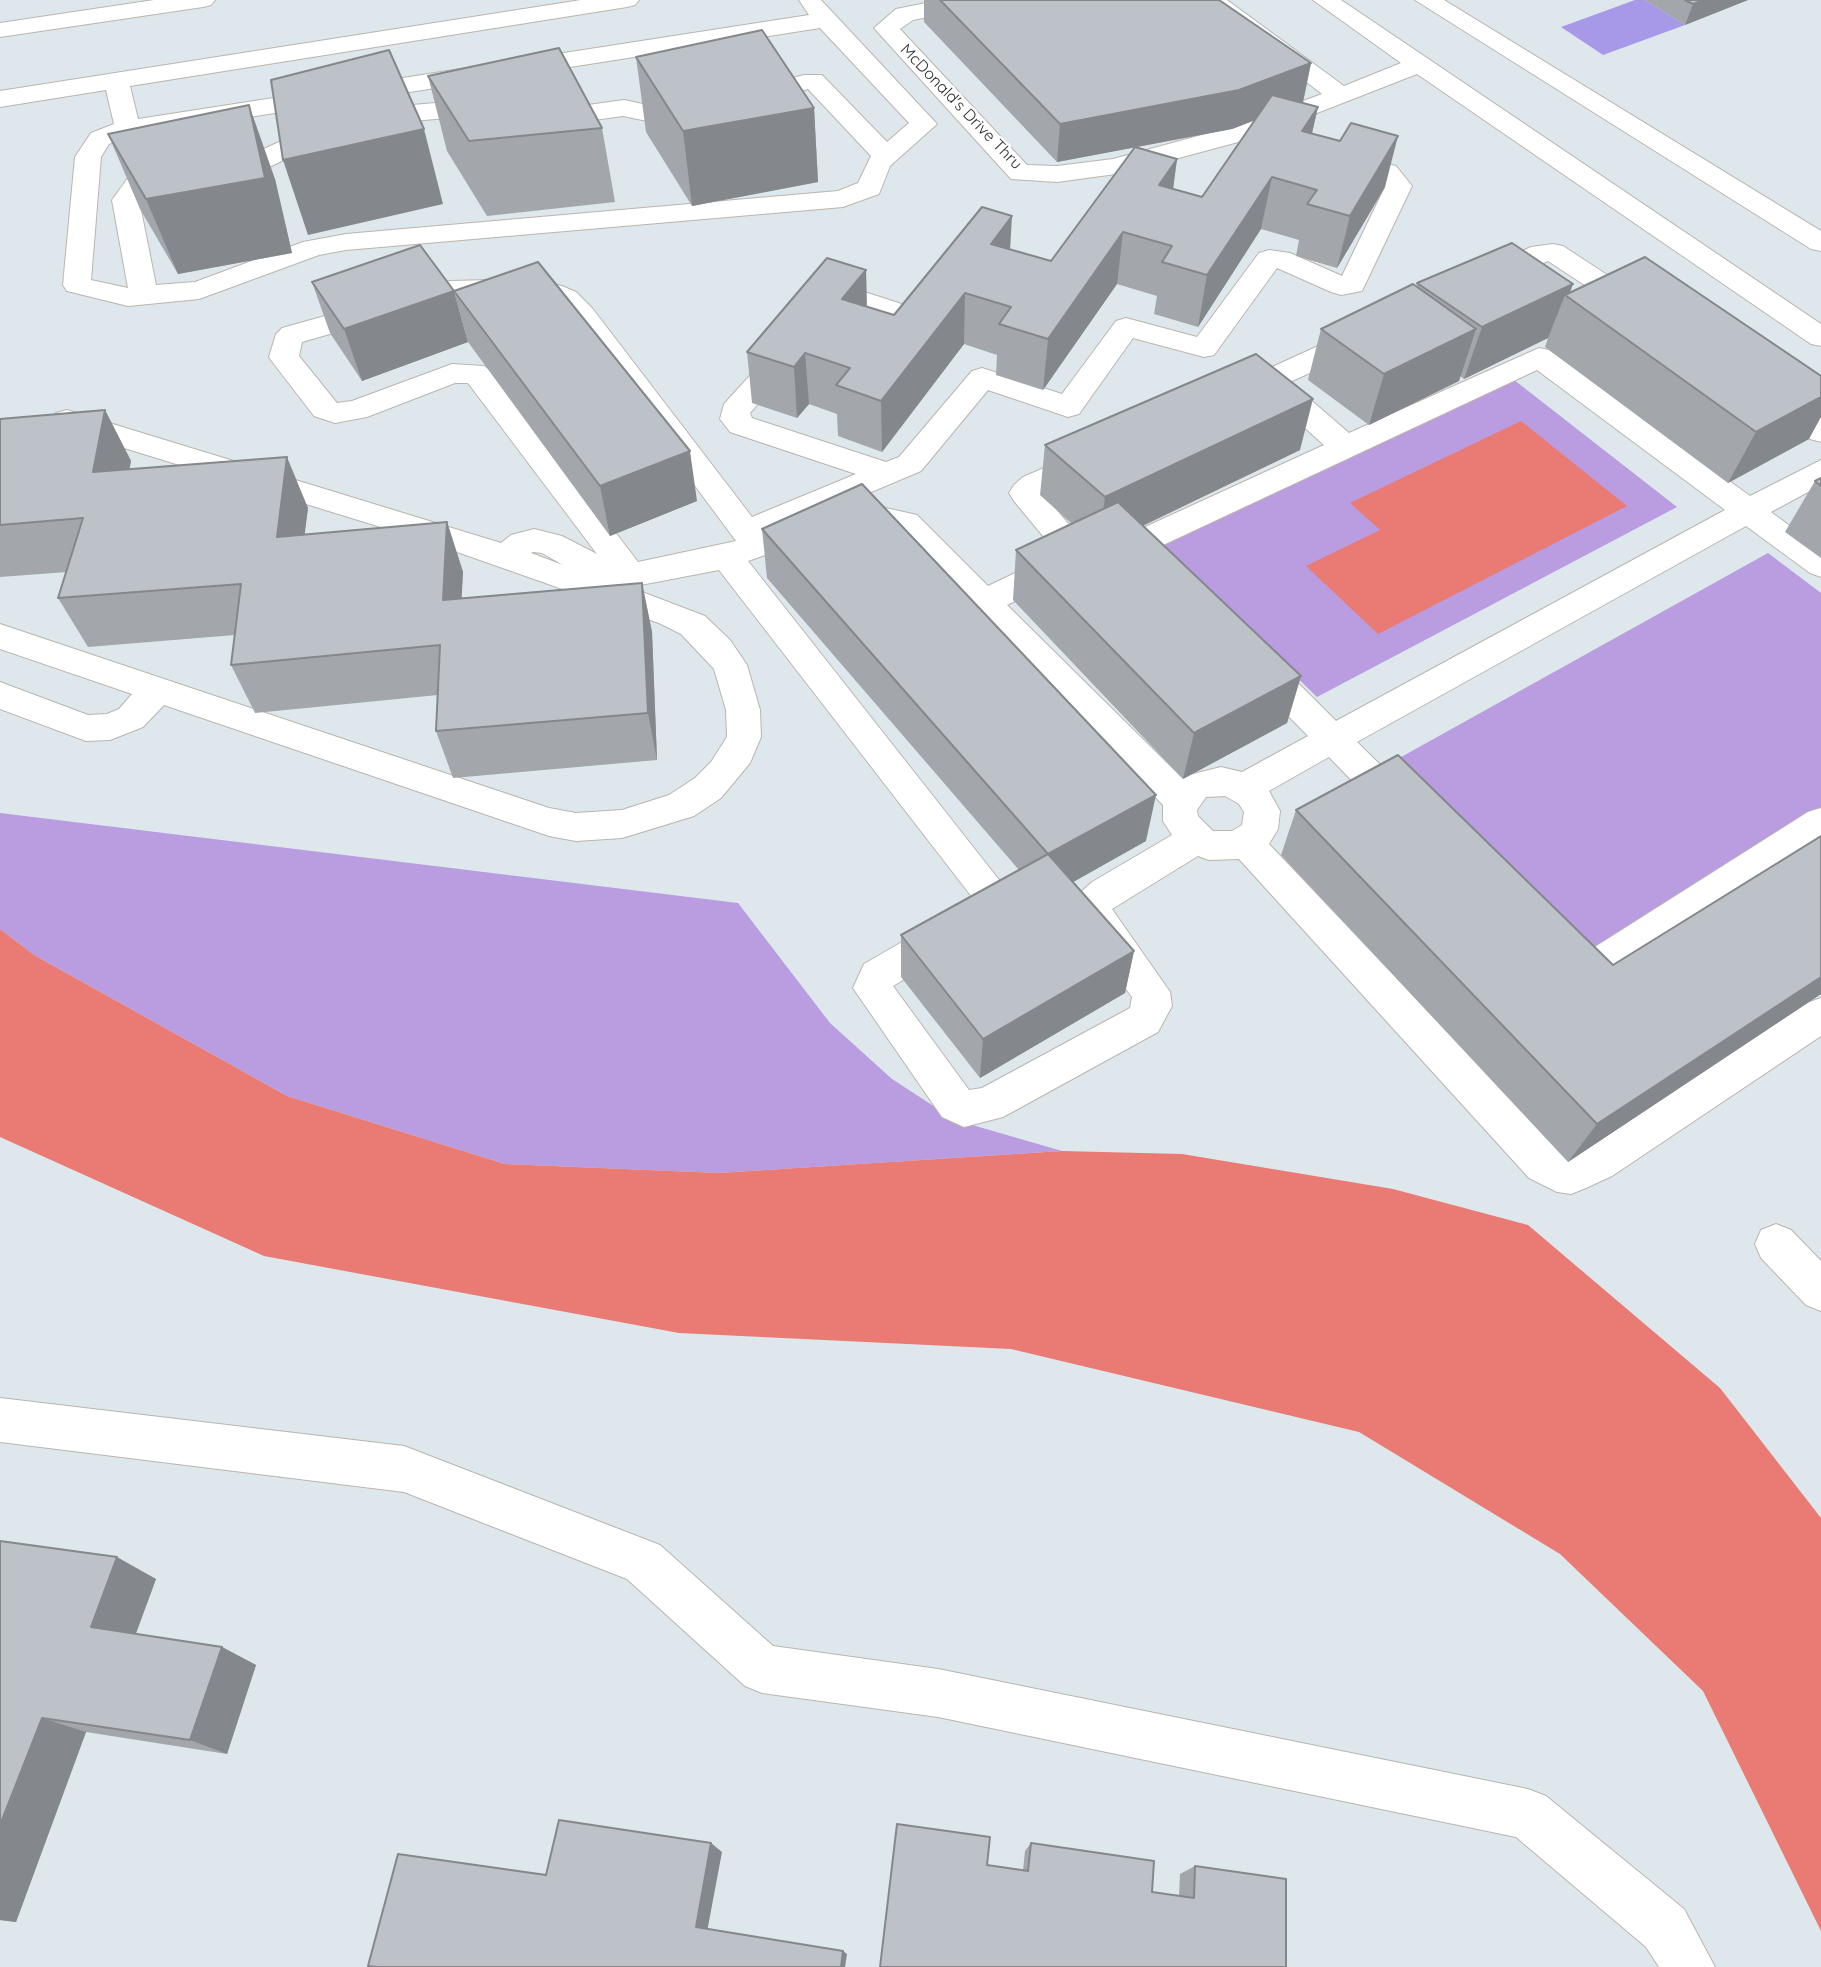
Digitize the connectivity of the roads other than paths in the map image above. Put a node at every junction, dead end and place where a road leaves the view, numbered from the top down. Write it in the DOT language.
graph roads {
  1 [pos="203,0"];
  2 [pos="627,0"];
  3 [pos="980,0"];
  4 [pos="1212,0"];
  5 [pos="1325,0"];
  6 [pos="817,10"];
  7 [pos="1406,13"];
  8 [pos="905,14"];
  9 [pos="0,30"];
  10 [pos="943,54"];
  11 [pos="793,55"];
  12 [pos="1420,64"];
  13 [pos="813,80"];
  14 [pos="116,81"];
  15 [pos="1341,96"];
  16 [pos="0,99"];
  17 [pos="128,128"];
  18 [pos="1038,154"];
  19 [pos="887,156"];
  20 [pos="1243,164"];
  21 [pos="1057,174"];
  22 [pos="1821,243"];
  23 [pos="957,277"];
  24 [pos="1455,294"];
  25 [pos="144,295"];
  26 [pos="1661,324"];
  27 [pos="1381,328"];
  28 [pos="1821,337"];
  29 [pos="1270,381"];
  30 [pos="1753,386"];
  31 [pos="1208,408"];
  32 [pos="59,417"];
  33 [pos="1821,432"];
  34 [pos="1344,446"];
  35 [pos="1121,447"];
  36 [pos="1821,471"];
  37 [pos="889,474"];
  38 [pos="1748,511"];
  39 [pos="743,545"];
  40 [pos="505,557"];
  41 [pos="1821,565"];
  42 [pos="630,575"];
  43 [pos="1191,596"];
  44 [pos="986,601"];
  45 [pos="0,636"];
  46 [pos="1239,644"];
  47 [pos="156,691"];
  48 [pos="0,695"];
  49 [pos="1334,740"];
  50 [pos="1243,788"];
  51 [pos="1181,800"];
  52 [pos="1819,827"];
  53 [pos="1430,837"];
  54 [pos="1196,839"];
  55 [pos="1245,842"];
  56 [pos="1536,943"];
  57 [pos="1821,1015"];
  58 [pos="1776,1244"];
  59 [pos="1821,1291"];
  60 [pos="0,1420"];
  61 [pos="1689,1967"];
  1 -- 9 [label="street"];
  2 -- 14 [label="street"];
  3 -- 8 [label="street, McDonald's Drive Thru"];
  4 -- 15 [label="street"];
  5 -- 7 [label="street"];
  6 -- 17 [label="street"];
  6 -- 19 [label="street"];
  7 -- 12 [label="street"];
  7 -- 22 [label="street"];
  8 -- 10 [label="street"];
  8 -- 21 [label="street, McDonald's Drive Thru"];
  11 -- 13 [label="street"];
  12 -- 15 [label="street, McDonald's Drive Thru"];
  12 -- 28 [label="street"];
  13 -- 19 [label="street"];
  13 -- 25 [label="street"];
  14 -- 16 [label="street"];
  14 -- 17 [label="street"];
  15 -- 21 [label="street, McDonald's Drive Thru"];
  17 -- 25 [label="street"];
  18 -- 21 [label="street"];
  19 -- 25 [label="street"];
  20 -- 37 [label="street"];
  23 -- 37 [label="street"];
  24 -- 26 [label="street"];
  27 -- 29 [label="street"];
  29 -- 31 [label="street"];
  29 -- 34 [label="street"];
  30 -- 33 [label="street"];
  32 -- 40 [label="street"];
  34 -- 38 [label="street"];
  34 -- 43 [label="street"];
  35 -- 44 [label="street"];
  36 -- 38 [label="street"];
  37 -- 39 [label="street"];
  38 -- 41 [label="street"];
  38 -- 49 [label="street"];
  39 -- 42 [label="street"];
  39 -- 42 [label="street"];
  39 -- 44 [label="street"];
  39 -- 54 [label="street"];
  40 -- 42 [label="street"];
  40 -- 47 [label="street"];
  44 -- 51 [label="street"];
  45 -- 47 [label="street"];
  46 -- 49 [label="street"];
  47 -- 48 [label="street"];
  49 -- 50 [label="street"];
  49 -- 53 [label="street"];
  50 -- 51 [label="street"];
  50 -- 55 [label="street"];
  51 -- 54 [label="street"];
  52 -- 56 [label="street"];
  54 -- 55 [label="street"];
  55 -- 57 [label="street"];
  58 -- 59 [label="street"];
  60 -- 61 [label="street"];
}
